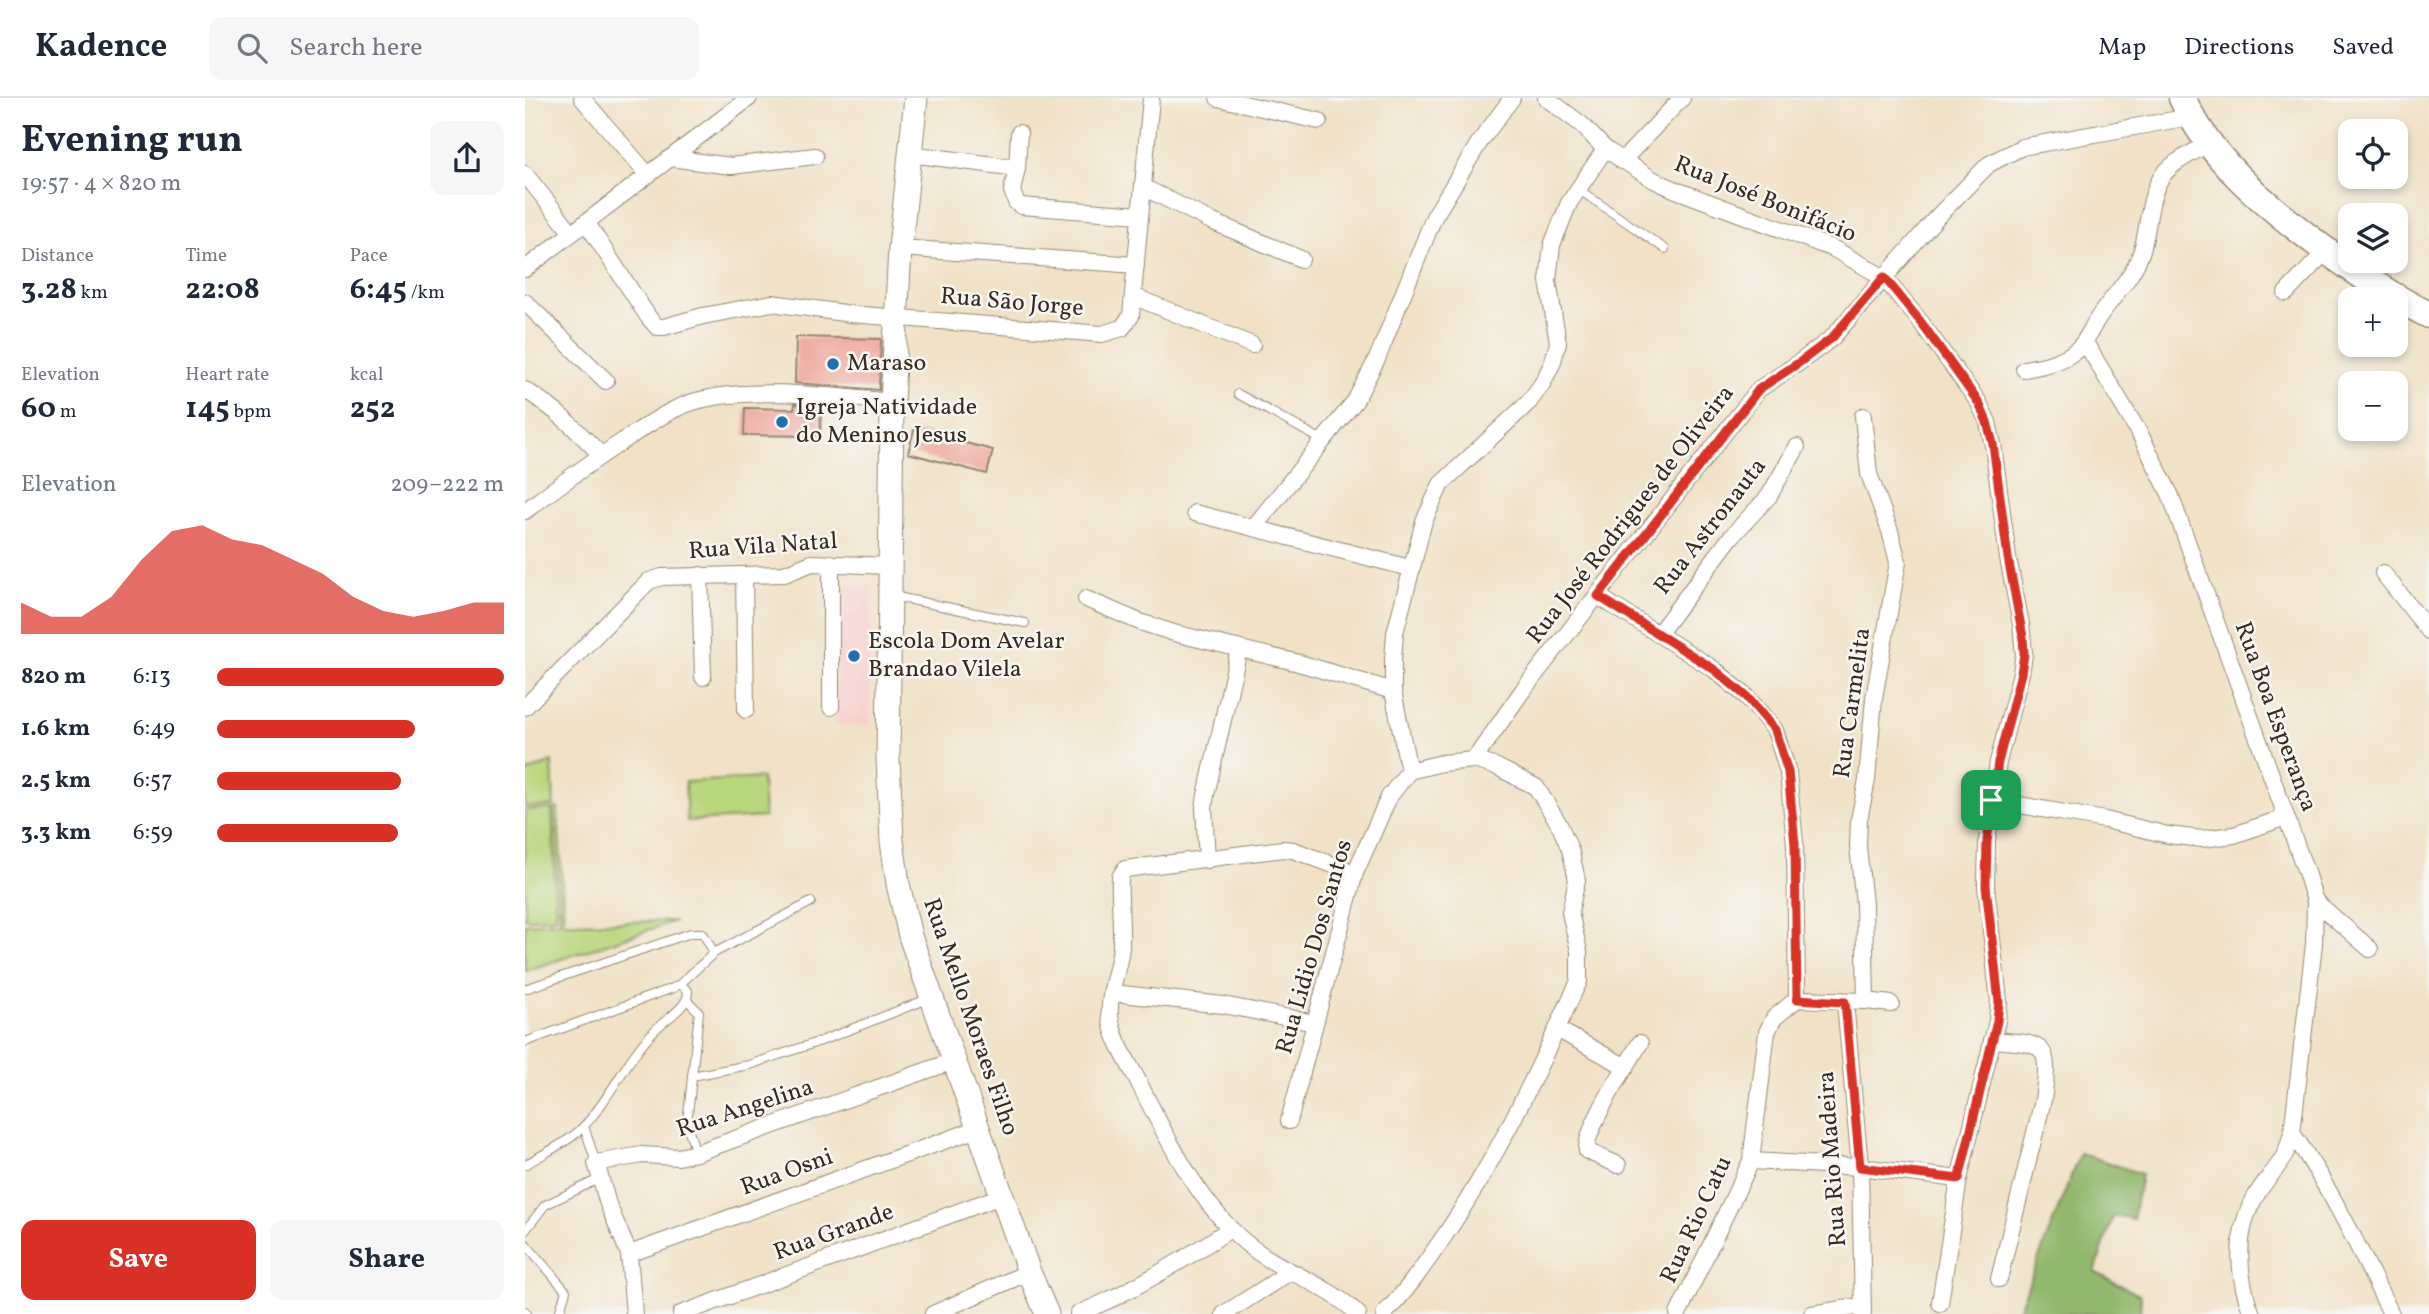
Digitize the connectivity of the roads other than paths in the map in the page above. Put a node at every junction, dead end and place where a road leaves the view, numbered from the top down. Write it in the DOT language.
graph roads {
  1 [pos="582,98"];
  2 [pos="750,98"];
  3 [pos="916,98"];
  4 [pos="1151,98"];
  5 [pos="1218,98"];
  6 [pos="1512,98"];
  7 [pos="1546,98"];
  8 [pos="1682,98"];
  9 [pos="2186,107"];
  10 [pos="1319,121"];
  11 [pos="1019,133"];
  12 [pos="2209,143"];
  13 [pos="1605,149"];
  14 [pos="910,154"];
  15 [pos="815,156"];
  16 [pos="670,158"];
  17 [pos="1622,161"];
  18 [pos="1017,169"];
  19 [pos="525,174"];
  20 [pos="648,175"];
  21 [pos="1143,187"];
  22 [pos="1578,190"];
  23 [pos="1140,215"];
  24 [pos="586,222"];
  25 [pos="572,233"];
  26 [pos="900,248"];
  27 [pos="1665,250"];
  28 [pos="2326,251"];
  29 [pos="1301,260"];
  30 [pos="1136,265"];
  31 [pos="525,269"];
  32 [pos="1884,277"];
  33 [pos="2286,293"];
  34 [pos="1133,296"];
  35 [pos="525,302"];
  36 [pos="2429,315"];
  37 [pos="896,316"];
  38 [pos="2085,342"];
  39 [pos="1252,345"];
  40 [pos="2024,369"];
  41 [pos="606,381"];
  42 [pos="525,390"];
  43 [pos="1238,394"];
  44 [pos="892,402"];
  45 [pos="1863,416"];
  46 [pos="1324,441"];
  47 [pos="1797,447"];
  48 [pos="601,455"];
  49 [pos="525,511"];
  50 [pos="1195,513"];
  51 [pos="1253,528"];
  52 [pos="831,563"];
  53 [pos="890,566"];
  54 [pos="1410,568"];
  55 [pos="2383,573"];
  56 [pos="700,575"];
  57 [pos="744,576"];
  58 [pos="889,595"];
  59 [pos="1598,596"];
  60 [pos="1086,599"];
  61 [pos="1025,624"];
  62 [pos="2429,631"];
  63 [pos="1659,633"];
  64 [pos="1239,649"];
  65 [pos="703,677"];
  66 [pos="1393,691"];
  67 [pos="831,707"];
  68 [pos="525,708"];
  69 [pos="746,710"];
  70 [pos="1474,760"];
  71 [pos="1409,771"];
  72 [pos="1991,800"];
  73 [pos="2286,817"];
  74 [pos="1207,860"];
  75 [pos="1355,873"];
  76 [pos="2315,901"];
  77 [pos="811,902"];
  78 [pos="2370,949"];
  79 [pos="714,953"];
  80 [pos="680,984"];
  81 [pos="525,989"];
  82 [pos="1113,993"];
  83 [pos="1797,999"];
  84 [pos="687,1000"];
  85 [pos="926,1000"];
  86 [pos="1866,1001"];
  87 [pos="1845,1002"];
  88 [pos="1891,1004"];
  89 [pos="1315,1023"];
  90 [pos="1557,1030"];
  91 [pos="1992,1040"];
  92 [pos="525,1042"];
  93 [pos="1640,1044"];
  94 [pos="956,1060"];
  95 [pos="1626,1067"];
  96 [pos="692,1076"];
  97 [pos="1289,1121"];
  98 [pos="584,1126"];
  99 [pos="970,1132"];
  100 [pos="2292,1133"];
  101 [pos="696,1153"];
  102 [pos="1751,1161"];
  103 [pos="525,1165"];
  104 [pos="1618,1165"];
  105 [pos="1860,1167"];
  106 [pos="598,1170"];
  107 [pos="1959,1179"];
  108 [pos="1004,1195"];
  109 [pos="1230,1229"];
  110 [pos="525,1231"];
  111 [pos="525,1243"];
  112 [pos="629,1254"];
  113 [pos="1029,1272"];
  114 [pos="1290,1272"];
  115 [pos="1999,1279"];
  116 [pos="1940,1303"];
  117 [pos="1862,1310"];
  118 [pos="559,1314"];
  119 [pos="634,1314"];
  120 [pos="681,1314"];
  121 [pos="933,1314"];
  122 [pos="1047,1314"];
  123 [pos="1079,1314"];
  124 [pos="1224,1314"];
  125 [pos="1358,1314"];
  126 [pos="1384,1314"];
  127 [pos="1678,1314"];
  128 [pos="1812,1314"];
  129 [pos="2252,1314"];
  130 [pos="2391,1314"];
  1 -- 20 [label="street"];
  2 -- 16 [label="street"];
  3 -- 14 [label="main road, Rua Mello Moraes Filho"];
  4 -- 21 [label="street"];
  5 -- 10 [label="street"];
  6 -- 46 [label="street"];
  7 -- 13 [label="street"];
  8 -- 17 [label="street"];
  9 -- 12 [label="main road"];
  9 -- 32 [label="street, Rua José Rodrigues de Oliveira"];
  11 -- 18 [label="street"];
  12 -- 28 [label="main road"];
  12 -- 38 [label="street"];
  13 -- 17 [label="street"];
  13 -- 22 [label="street"];
  14 -- 18 [label="street"];
  14 -- 26 [label="main road, Rua Mello Moraes Filho"];
  15 -- 16 [label="street"];
  16 -- 20 [label="street"];
  17 -- 32 [label="street, Rua José Bonifácio"];
  18 -- 23 [label="street"];
  19 -- 25 [label="street"];
  20 -- 24 [label="street"];
  21 -- 23 [label="street"];
  21 -- 29 [label="street"];
  22 -- 27 [label="lane"];
  22 -- 54 [label="street"];
  23 -- 30 [label="street"];
  24 -- 25 [label="street"];
  24 -- 37 [label="street, Rua São Jorge"];
  25 -- 31 [label="street"];
  26 -- 30 [label="street"];
  26 -- 37 [label="main road, Rua Mello Moraes Filho"];
  28 -- 33 [label="street"];
  28 -- 36 [label="main road"];
  30 -- 34 [label="street"];
  32 -- 59 [label="street, Rua José Rodrigues de Oliveira"];
  32 -- 72 [label="street, Rua José Bonifácio"];
  34 -- 37 [label="street, Rua São Jorge"];
  34 -- 39 [label="street"];
  35 -- 41 [label="street"];
  37 -- 44 [label="main road, Rua Mello Moraes Filho"];
  38 -- 40 [label="street"];
  38 -- 73 [label="street, Rua Boa Esperança"];
  42 -- 48 [label="street"];
  43 -- 46 [label="lane"];
  44 -- 48 [label="street"];
  44 -- 53 [label="main road, Rua Mello Moraes Filho"];
  45 -- 86 [label="street, Rua Carmelita"];
  46 -- 51 [label="street"];
  47 -- 63 [label="street, Rua Astronauta"];
  48 -- 49 [label="street"];
  50 -- 51 [label="street"];
  51 -- 54 [label="street"];
  52 -- 53 [label="street, Rua Vila Natal"];
  52 -- 57 [label="street, Rua Vila Natal"];
  52 -- 67 [label="street"];
  53 -- 58 [label="main road, Rua Mello Moraes Filho"];
  54 -- 66 [label="street"];
  55 -- 62 [label="street"];
  56 -- 57 [label="street, Rua Vila Natal"];
  56 -- 65 [label="street"];
  56 -- 68 [label="street, Rua Vila Natal"];
  57 -- 69 [label="street"];
  58 -- 61 [label="lane"];
  58 -- 85 [label="main road, Rua Mello Moraes Filho"];
  59 -- 63 [label="street"];
  59 -- 70 [label="street, Rua José Rodrigues de Oliveira"];
  60 -- 64 [label="street"];
  63 -- 83 [label="street"];
  64 -- 66 [label="street"];
  64 -- 74 [label="street"];
  66 -- 71 [label="street"];
  70 -- 71 [label="street"];
  70 -- 90 [label="street"];
  71 -- 75 [label="street, Rua Lidio Dos Santos"];
  72 -- 73 [label="street"];
  72 -- 91 [label="street, Rua José Bonifácio"];
  73 -- 76 [label="street, Rua Boa Esperança"];
  74 -- 75 [label="street"];
  74 -- 82 [label="street"];
  75 -- 89 [label="street, Rua Lidio Dos Santos"];
  76 -- 78 [label="street"];
  76 -- 100 [label="street, Rua Boa Esperança"];
  77 -- 79 [label="lane"];
  79 -- 80 [label="lane"];
  79 -- 81 [label="lane"];
  80 -- 84 [label="lane"];
  80 -- 92 [label="lane"];
  82 -- 89 [label="street"];
  82 -- 109 [label="street"];
  83 -- 87 [label="street"];
  83 -- 102 [label="street, Rua Rio Catu"];
  84 -- 96 [label="lane"];
  84 -- 98 [label="lane"];
  85 -- 94 [label="main road, Rua Mello Moraes Filho"];
  85 -- 96 [label="lane, Rua Angelina"];
  86 -- 87 [label="street"];
  86 -- 88 [label="street"];
  87 -- 105 [label="street, Rua Rio Madeira"];
  89 -- 97 [label="street, Rua Lidio Dos Santos"];
  90 -- 95 [label="street"];
  90 -- 126 [label="street"];
  91 -- 107 [label="street, Rua José Bonifácio"];
  91 -- 115 [label="street"];
  93 -- 95 [label="street"];
  94 -- 99 [label="main road, Rua Mello Moraes Filho"];
  94 -- 101 [label="street, Rua Angelina"];
  95 -- 104 [label="street"];
  96 -- 101 [label="lane"];
  98 -- 103 [label="lane"];
  98 -- 106 [label="lane"];
  99 -- 108 [label="main road, Rua Mello Moraes Filho"];
  99 -- 112 [label="street, Rua Osni"];
  100 -- 129 [label="street, Rua Boa Esperança"];
  100 -- 130 [label="street"];
  101 -- 106 [label="street, Rua Angelina"];
  102 -- 105 [label="street"];
  102 -- 127 [label="street, Rua Rio Catu"];
  105 -- 107 [label="street"];
  105 -- 117 [label="street, Rua Rio Madeira"];
  106 -- 110 [label="lane"];
  106 -- 112 [label="street"];
  107 -- 116 [label="street, Rua José Bonifácio"];
  108 -- 113 [label="main road, Rua Mello Moraes Filho"];
  108 -- 120 [label="street, Rua Grande"];
  109 -- 114 [label="street"];
  109 -- 123 [label="street"];
  111 -- 118 [label="lane"];
  112 -- 119 [label="street"];
  113 -- 121 [label="street"];
  113 -- 122 [label="main road, Rua Mello Moraes Filho"];
  114 -- 124 [label="street"];
  114 -- 125 [label="street"];
  117 -- 128 [label="street"];
}
